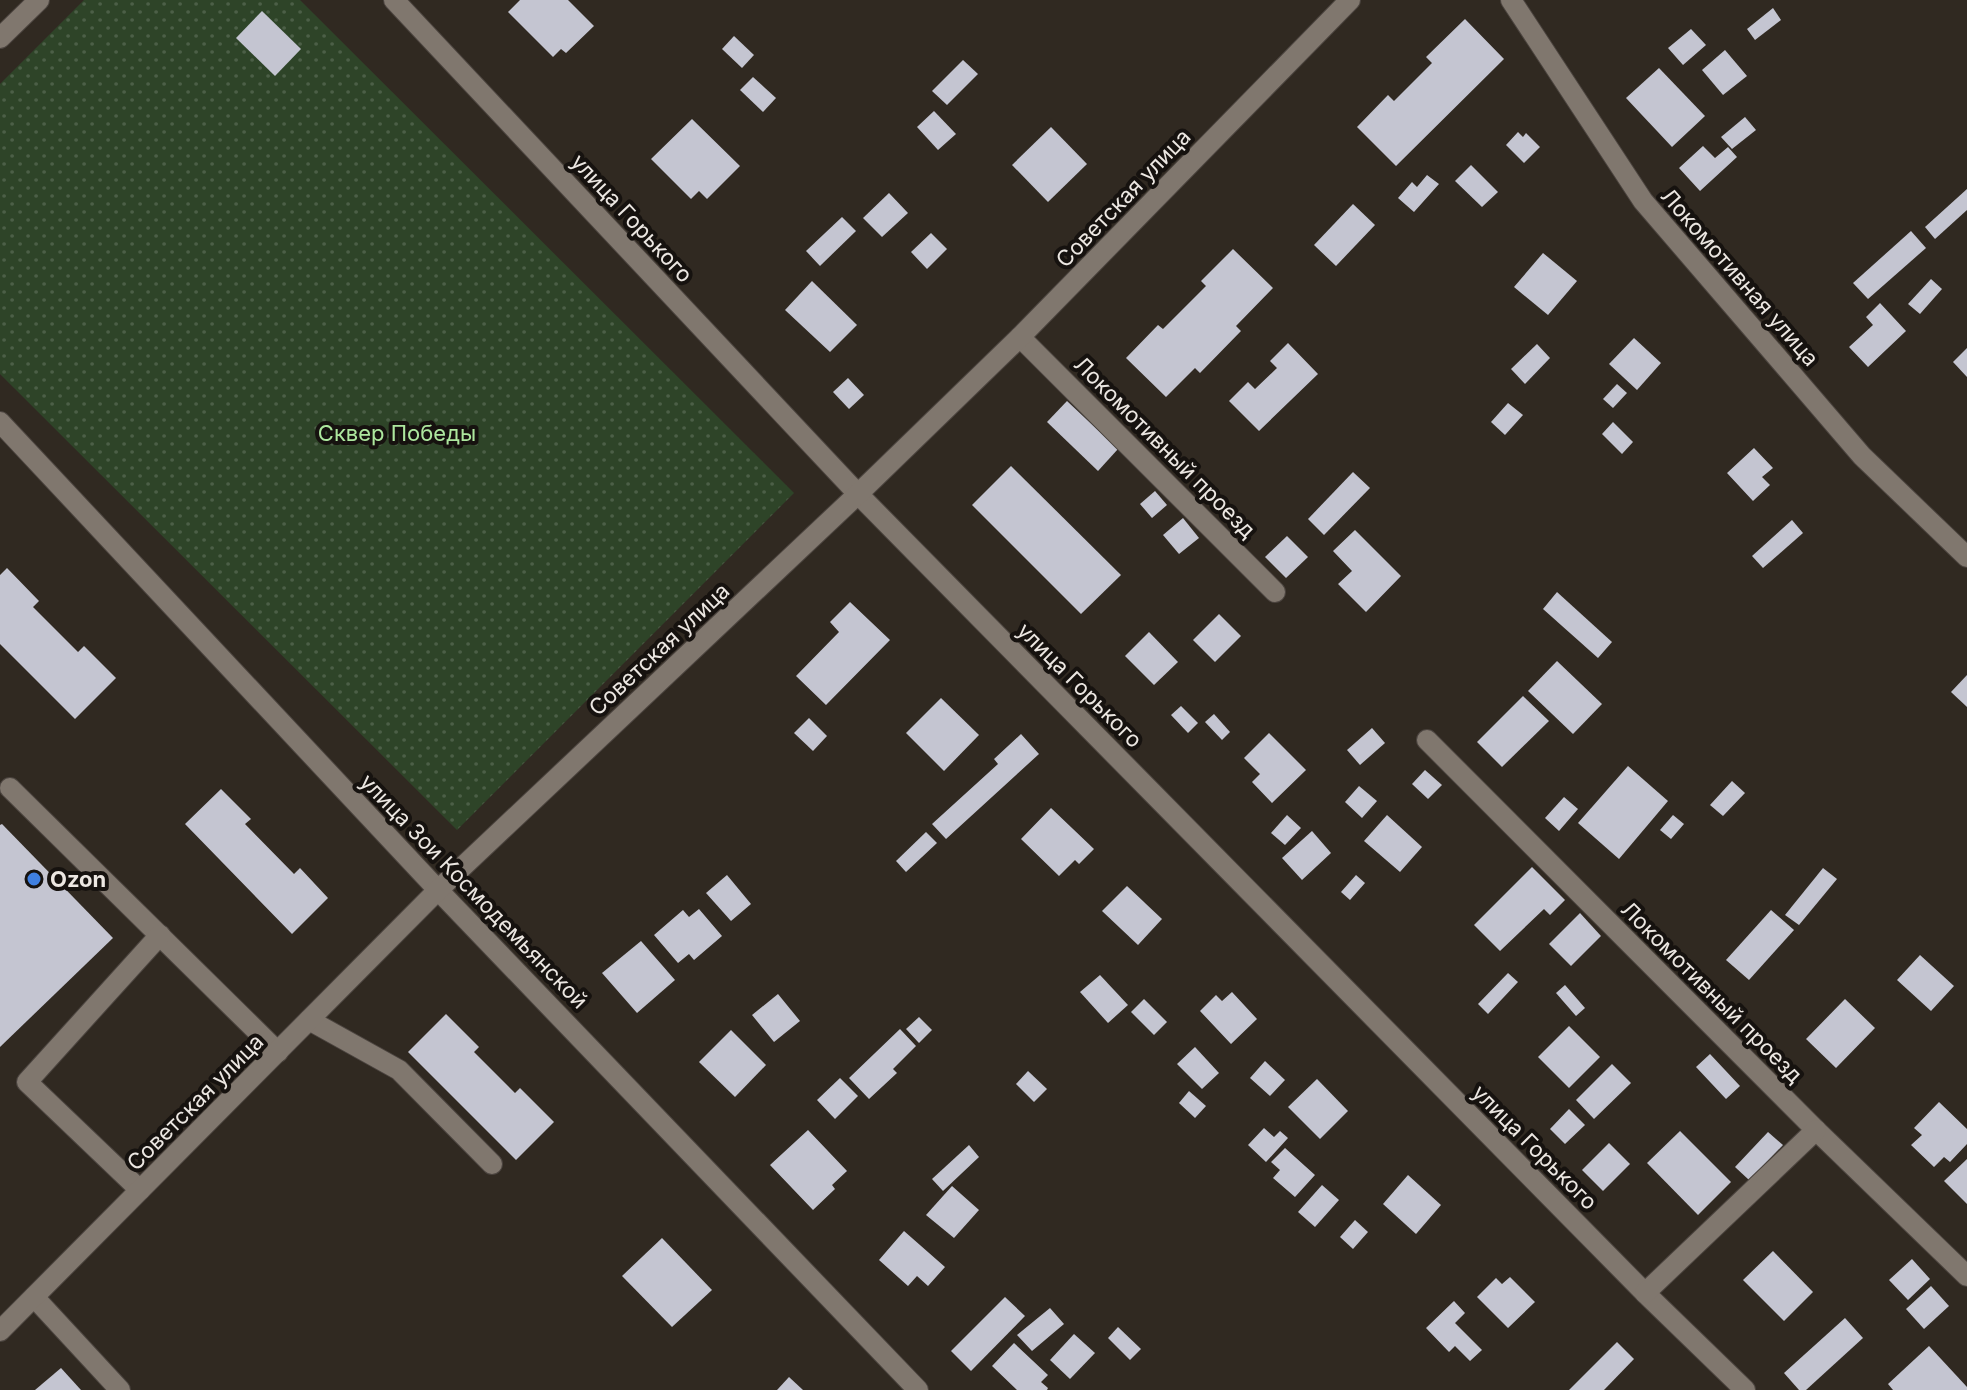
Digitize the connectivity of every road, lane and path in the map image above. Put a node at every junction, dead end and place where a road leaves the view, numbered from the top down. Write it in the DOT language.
graph roads {
  1 [pos="39,0"];
  2 [pos="394,0"];
  3 [pos="1350,0"];
  4 [pos="1511,0"];
  5 [pos="0,38"];
  6 [pos="1020,337"];
  7 [pos="0,422"];
  8 [pos="858,494"];
  9 [pos="1967,557"];
  10 [pos="1275,592"];
  11 [pos="1427,740"];
  12 [pos="10,788"];
  13 [pos="438,890"];
  14 [pos="160,935"];
  15 [pos="309,1020"];
  16 [pos="278,1052"];
  17 [pos="1816,1130"];
  18 [pos="492,1164"];
  19 [pos="140,1190"];
  20 [pos="1967,1276"];
  21 [pos="1645,1293"];
  22 [pos="34,1297"];
  23 [pos="0,1331"];
  24 [pos="120,1390"];
  25 [pos="918,1390"];
  26 [pos="1745,1390"];
  1 -- 5 [label="street"];
  2 -- 8 [label="street, улица Горького"];
  3 -- 6 [label="street, Советская улица"];
  4 -- 9 [label="street, Локомотивная улица"];
  6 -- 8 [label="street, Советская улица"];
  6 -- 10 [label="street, Локомотивный проезд"];
  7 -- 13 [label="street, улица Зои Космодемьянской"];
  8 -- 13 [label="street, Советская улица"];
  8 -- 21 [label="street, улица Горького"];
  11 -- 17 [label="street, Локомотивный проезд"];
  12 -- 14 [label="street"];
  13 -- 15 [label="street, Советская улица"];
  13 -- 25 [label="street, улица Зои Космодемьянской"];
  14 -- 16 [label="street"];
  14 -- 19 [label="street"];
  15 -- 16 [label="street, Советская улица"];
  15 -- 18 [label="street"];
  16 -- 19 [label="street, Советская улица"];
  17 -- 20 [label="street, Локомотивный проезд"];
  17 -- 21 [label="street"];
  19 -- 22 [label="street, Советская улица"];
  21 -- 26 [label="street, улица Горького"];
  22 -- 23 [label="street, Советская улица"];
  22 -- 24 [label="street"];
}
